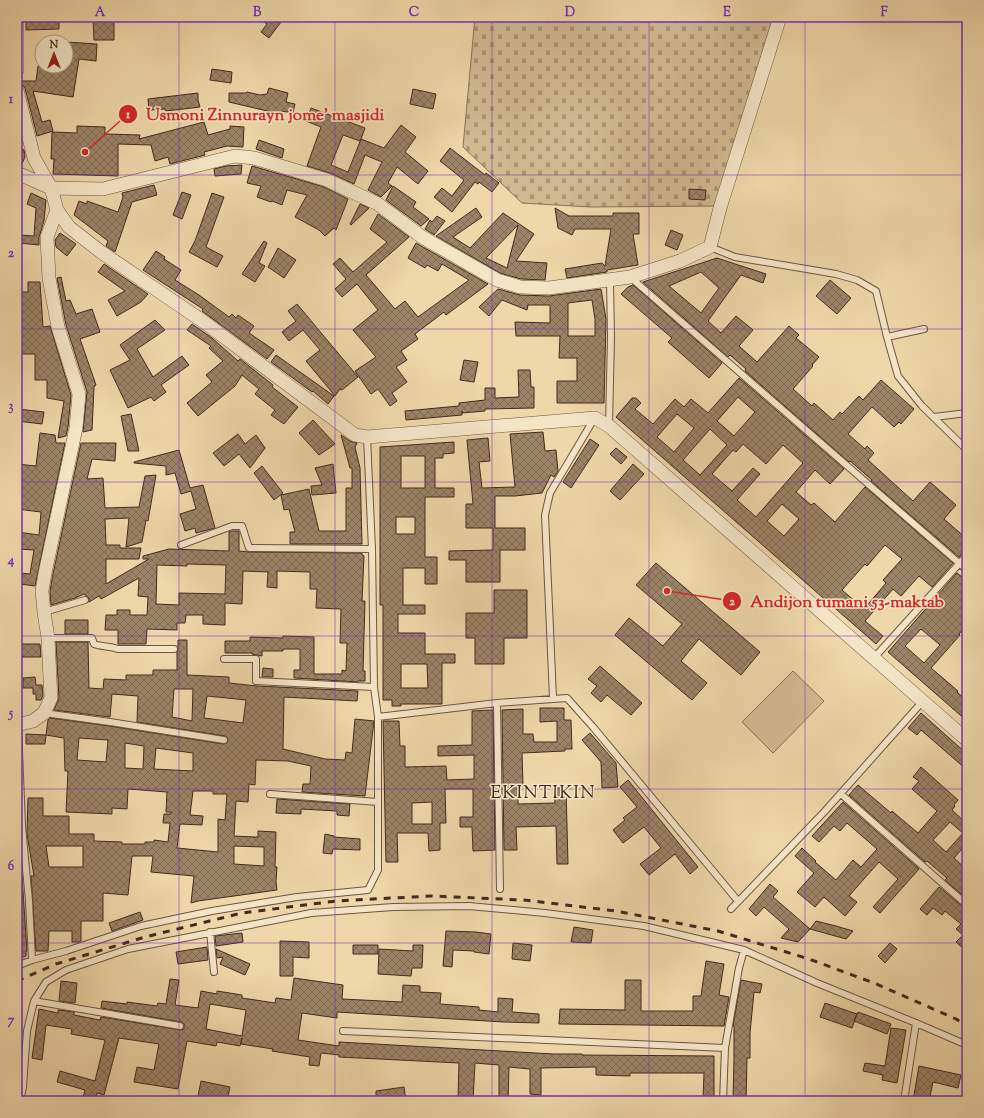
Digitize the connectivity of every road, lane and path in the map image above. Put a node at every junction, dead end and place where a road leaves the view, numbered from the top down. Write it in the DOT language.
graph roads {
  1 [pos="18,17"];
  2 [pos="780,17"];
  3 [pos="17,70"];
  4 [pos="17,90"];
  5 [pos="17,173"];
  6 [pos="51,188"];
  7 [pos="57,210"];
  8 [pos="710,247"];
  9 [pos="630,277"];
  10 [pos="610,281"];
  11 [pos="924,329"];
  12 [pos="887,337"];
  13 [pos="967,413"];
  14 [pos="934,417"];
  15 [pos="595,418"];
  16 [pos="609,426"];
  17 [pos="367,437"];
  18 [pos="967,450"];
  19 [pos="181,545"];
  20 [pos="372,549"];
  21 [pos="967,555"];
  22 [pos="959,563"];
  23 [pos="967,570"];
  24 [pos="84,600"];
  25 [pos="44,612"];
  26 [pos="48,638"];
  27 [pos="174,649"];
  28 [pos="224,659"];
  29 [pos="873,659"];
  30 [pos="374,686"];
  31 [pos="553,698"];
  32 [pos="923,701"];
  33 [pos="497,703"];
  34 [pos="44,713"];
  35 [pos="378,717"];
  36 [pos="18,725"];
  37 [pos="224,740"];
  38 [pos="967,740"];
  39 [pos="270,794"];
  40 [pos="841,794"];
  41 [pos="378,802"];
  42 [pos="500,889"];
  43 [pos="738,901"];
  44 [pos="967,905"];
  45 [pos="731,909"];
  46 [pos="210,932"];
  47 [pos="744,950"];
  48 [pos="32,960"];
  49 [pos="17,966"];
  50 [pos="214,972"];
  51 [pos="34,1001"];
  52 [pos="916,1023"];
  53 [pos="180,1026"];
  54 [pos="343,1031"];
  55 [pos="967,1045"];
  56 [pos="725,1048"];
  57 [pos="20,1101"];
  58 [pos="723,1101"];
  59 [pos="904,1101"];
  1 -- 3 [label="street"];
  2 -- 8 [label="street"];
  4 -- 6 [label="street"];
  5 -- 6 [label="street"];
  6 -- 7 [label="street"];
  6 -- 10 [label="street"];
  7 -- 17 [label="street"];
  7 -- 25 [label="street"];
  8 -- 9 [label="street"];
  8 -- 12 [label="lane"];
  9 -- 10 [label="street"];
  9 -- 22 [label="lane"];
  10 -- 16 [label="lane"];
  11 -- 12 [label="lane"];
  12 -- 14 [label="lane"];
  13 -- 14 [label="lane"];
  14 -- 18 [label="lane"];
  15 -- 16 [label="street"];
  15 -- 17 [label="street"];
  15 -- 31 [label="lane"];
  16 -- 29 [label="street"];
  17 -- 20 [label="lane"];
  19 -- 20 [label="lane"];
  20 -- 30 [label="lane"];
  21 -- 22 [label="lane"];
  22 -- 23 [label="lane"];
  22 -- 29 [label="lane"];
  24 -- 25 [label="lane"];
  25 -- 26 [label="street"];
  26 -- 27 [label="lane"];
  26 -- 34 [label="street"];
  28 -- 30 [label="lane"];
  29 -- 32 [label="street"];
  30 -- 35 [label="lane"];
  31 -- 33 [label="lane"];
  31 -- 43 [label="lane"];
  32 -- 38 [label="street"];
  32 -- 40 [label="lane"];
  33 -- 35 [label="lane"];
  33 -- 42 [label="lane"];
  34 -- 36 [label="street"];
  34 -- 37 [label="lane"];
  35 -- 41 [label="lane"];
  36 -- 48 [label="lane"];
  39 -- 41 [label="lane"];
  40 -- 43 [label="lane"];
  40 -- 44 [label="lane"];
  41 -- 48 [label="lane"];
  43 -- 45 [label="lane"];
  46 -- 47 [label="lane"];
  46 -- 50 [label="lane"];
  46 -- 51 [label="lane"];
  47 -- 52 [label="lane"];
  47 -- 56 [label="lane"];
  48 -- 49 [label="lane"];
  51 -- 53 [label="lane"];
  51 -- 57 [label="lane"];
  52 -- 55 [label="lane"];
  52 -- 59 [label="lane"];
  54 -- 56 [label="lane"];
  56 -- 58 [label="lane"];
}
